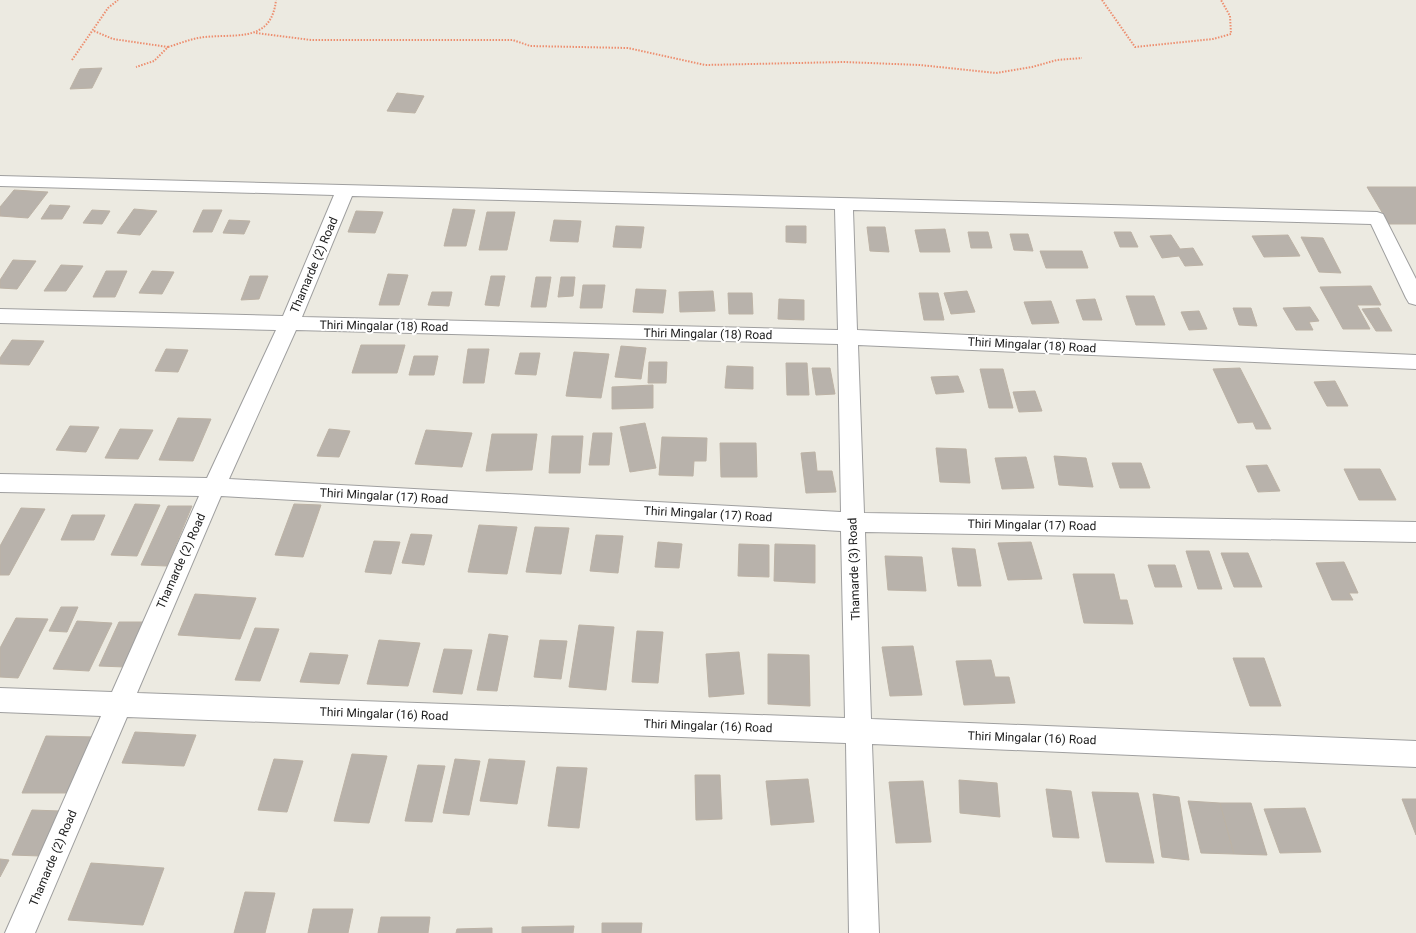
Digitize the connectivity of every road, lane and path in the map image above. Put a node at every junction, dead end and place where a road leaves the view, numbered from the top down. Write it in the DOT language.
graph roads {
  1 [pos="118,0"];
  2 [pos="276,0"];
  3 [pos="1102,0"];
  4 [pos="1221,0"];
  5 [pos="94,31"];
  6 [pos="256,34"];
  7 [pos="168,47"];
  8 [pos="1082,58"];
  9 [pos="72,60"];
  10 [pos="136,67"];
  11 [pos="0,181"];
  12 [pos="345,190"];
  13 [pos="844,204"];
  14 [pos="1416,298"];
  15 [pos="0,316"];
  16 [pos="289,324"];
  17 [pos="848,337"];
  18 [pos="1416,362"];
  19 [pos="0,483"];
  20 [pos="214,487"];
  21 [pos="852,522"];
  22 [pos="1416,532"];
  23 [pos="0,700"];
  24 [pos="119,705"];
  25 [pos="859,731"];
  26 [pos="1416,754"];
  27 [pos="20,933"];
  28 [pos="864,933"];
  1 -- 5 [label="path"];
  2 -- 6 [label="path"];
  3 -- 4 [label="path"];
  5 -- 7 [label="path"];
  5 -- 9 [label="path"];
  6 -- 7 [label="path"];
  6 -- 8 [label="path"];
  7 -- 10 [label="path"];
  11 -- 12 [label="street"];
  12 -- 13 [label="street"];
  12 -- 16 [label="street, Thamarde (2) Road"];
  13 -- 14 [label="street"];
  13 -- 17 [label="street, Thamarde (3) Road"];
  15 -- 16 [label="street, Thiri Mingalar (18) Road"];
  16 -- 17 [label="street, Thiri Mingalar (18) Road"];
  16 -- 20 [label="street, Thamarde (2) Road"];
  17 -- 18 [label="street, Thiri Mingalar (18) Road"];
  17 -- 21 [label="street, Thamarde (3) Road"];
  19 -- 20 [label="street, Thiri Mingalar (17) Road"];
  20 -- 21 [label="street, Thiri Mingalar (17) Road"];
  20 -- 24 [label="street, Thamarde (2) Road"];
  21 -- 22 [label="street, Thiri Mingalar (17) Road"];
  21 -- 25 [label="street, Thamarde (3) Road"];
  23 -- 24 [label="street, Thiri Mingalar (16) Road"];
  24 -- 25 [label="street, Thiri Mingalar (16) Road"];
  24 -- 27 [label="street, Thamarde (2) Road"];
  25 -- 26 [label="street, Thiri Mingalar (16) Road"];
  25 -- 28 [label="street, Thamarde (3) Road"];
}
